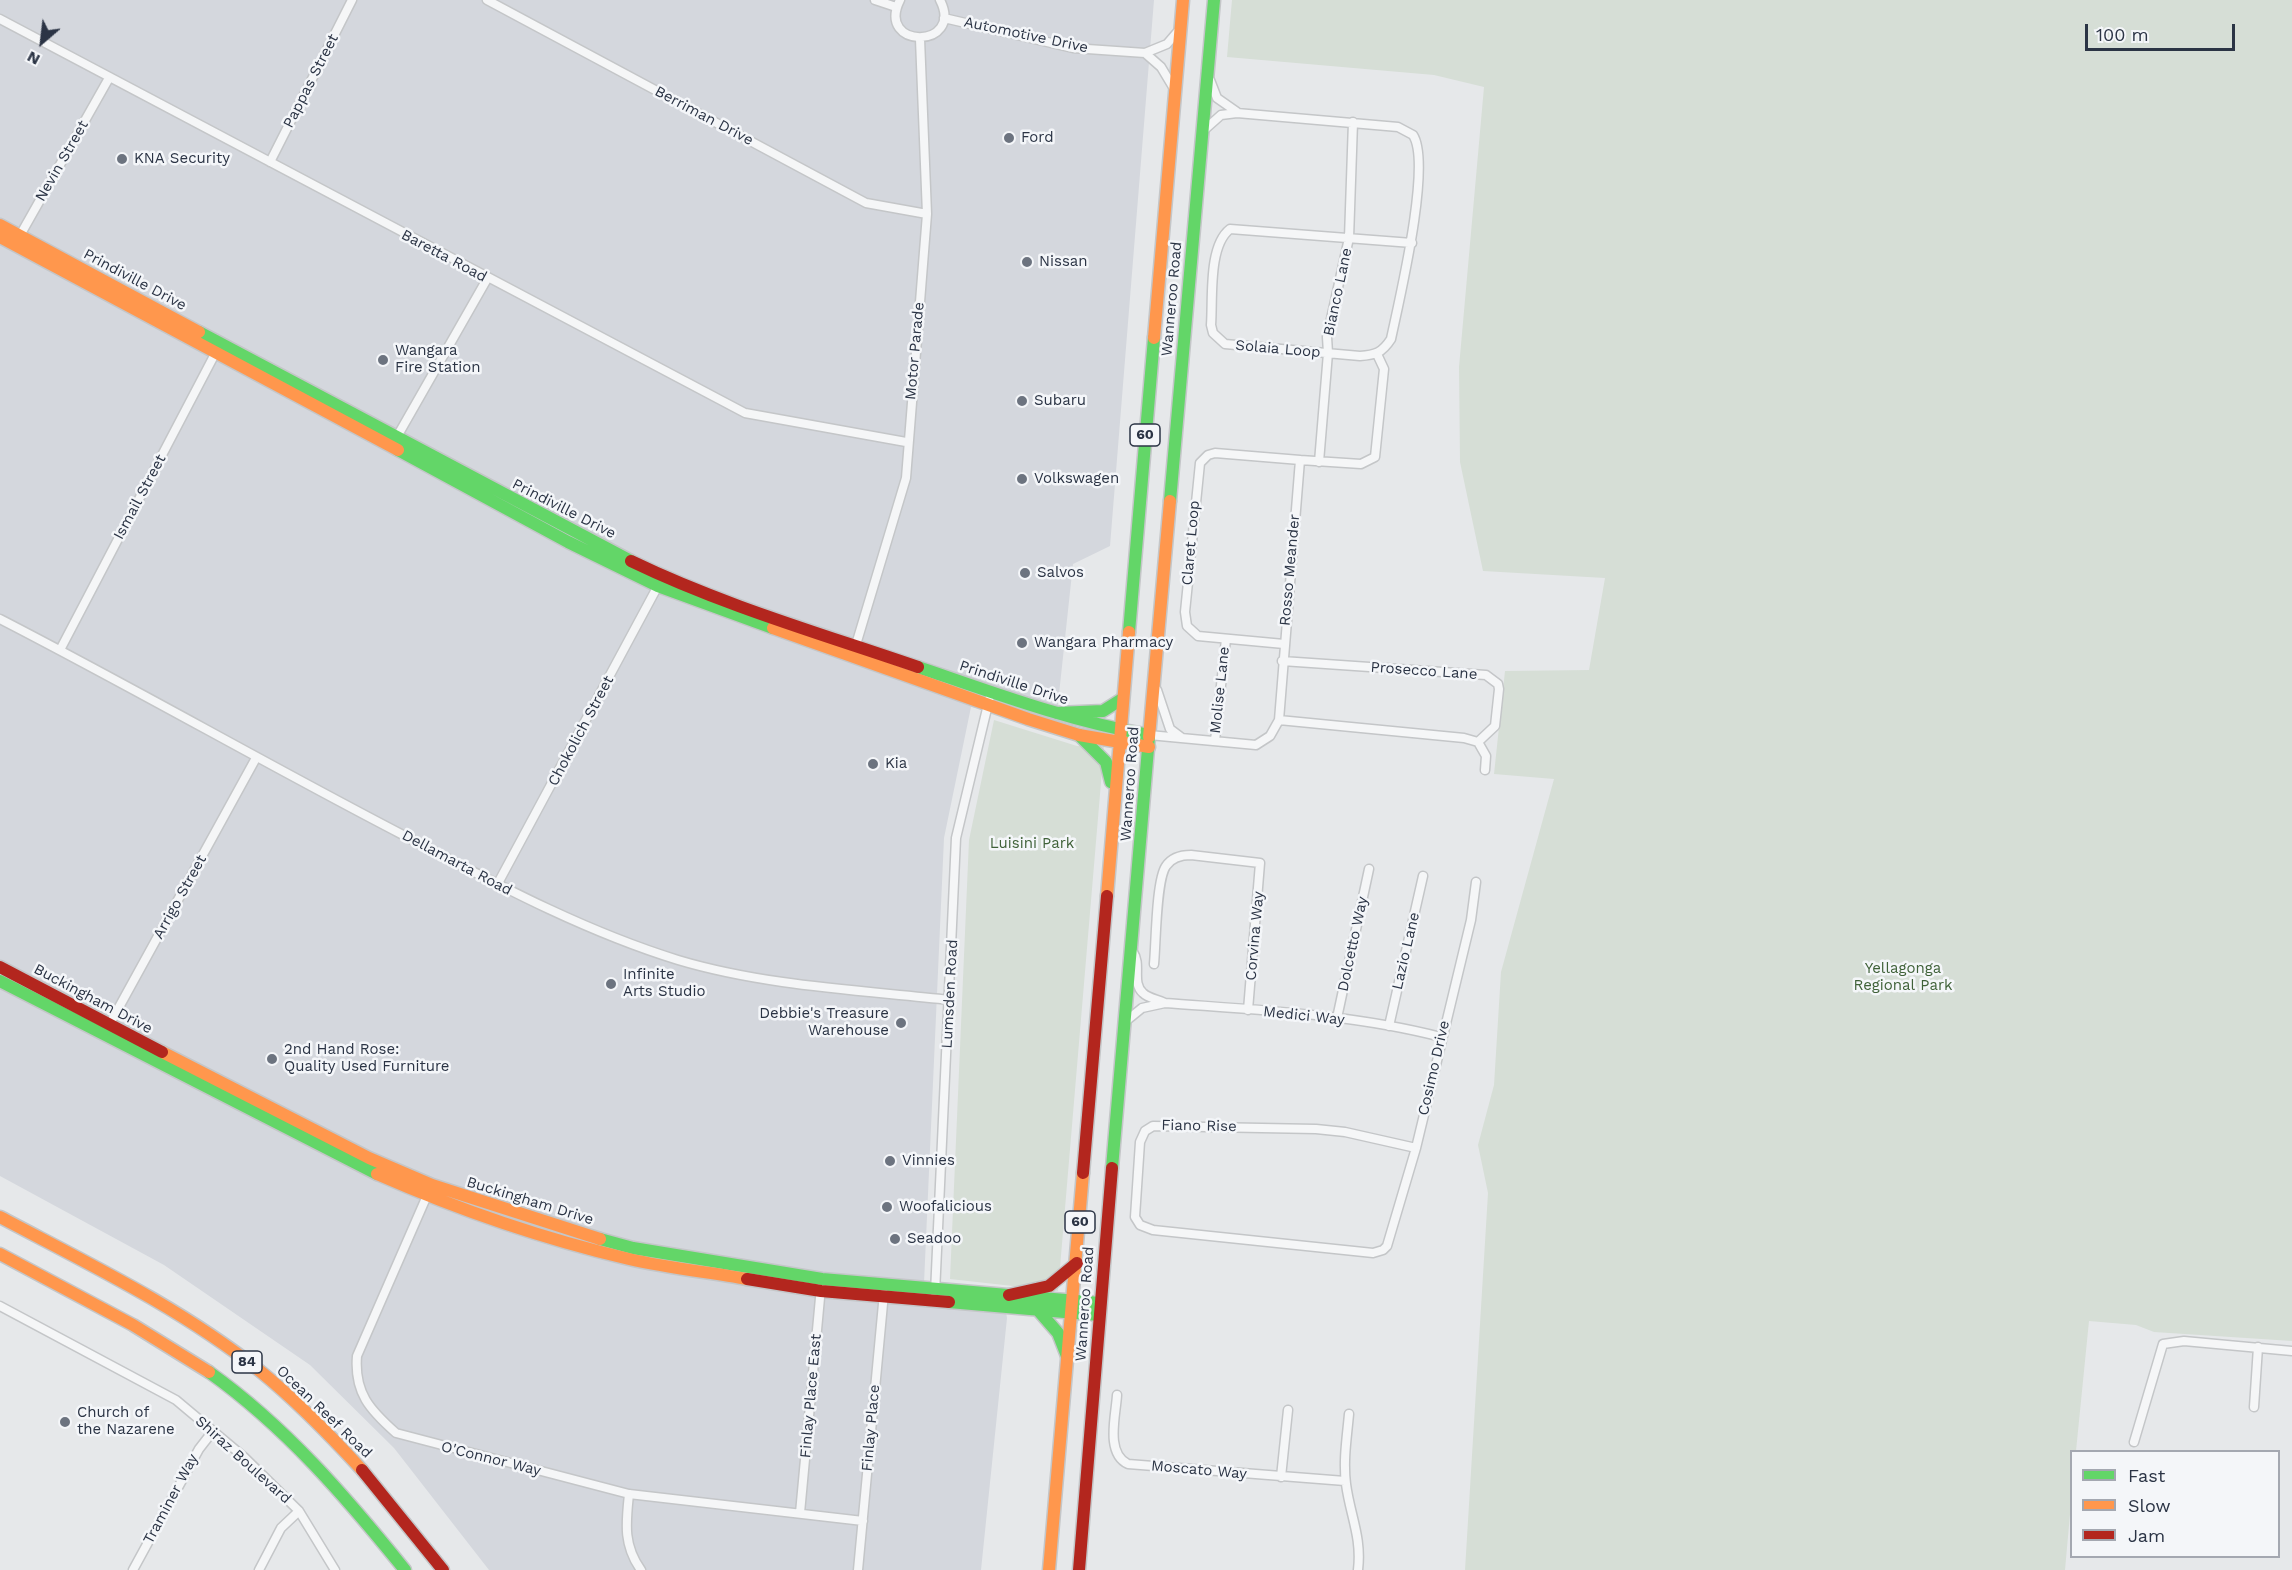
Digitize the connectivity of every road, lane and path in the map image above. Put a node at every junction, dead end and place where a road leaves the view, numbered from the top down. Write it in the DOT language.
graph roads {
  1 [pos="352,0"];
  2 [pos="488,0"];
  3 [pos="875,0"];
  4 [pos="940,0"];
  5 [pos="1183,0"];
  6 [pos="1214,0"];
  7 [pos="898,4"];
  8 [pos="944,18"];
  9 [pos="0,19"];
  10 [pos="1181,27"];
  11 [pos="920,39"];
  12 [pos="1145,53"];
  13 [pos="1208,75"];
  14 [pos="109,78"];
  15 [pos="1175,90"];
  16 [pos="1237,113"];
  17 [pos="1353,122"];
  18 [pos="1202,132"];
  19 [pos="270,162"];
  20 [pos="927,214"];
  21 [pos="0,225"];
  22 [pos="0,237"];
  23 [pos="1349,238"];
  24 [pos="17,240"];
  25 [pos="1412,243"];
  26 [pos="487,279"];
  27 [pos="218,348"];
  28 [pos="1328,353"];
  29 [pos="1377,354"];
  30 [pos="906,442"];
  31 [pos="394,443"];
  32 [pos="1300,460"];
  33 [pos="1319,462"];
  34 [pos="661,581"];
  35 [pos="0,619"];
  36 [pos="1226,639"];
  37 [pos="1284,644"];
  38 [pos="60,650"];
  39 [pos="854,650"];
  40 [pos="1282,661"];
  41 [pos="1154,675"];
  42 [pos="989,698"];
  43 [pos="1122,699"];
  44 [pos="1057,713"];
  45 [pos="1279,720"];
  46 [pos="1078,735"];
  47 [pos="1119,737"];
  48 [pos="1182,738"];
  49 [pos="1149,741"];
  50 [pos="1215,741"];
  51 [pos="1478,742"];
  52 [pos="256,758"];
  53 [pos="1485,770"];
  54 [pos="1114,797"];
  55 [pos="1369,869"];
  56 [pos="1423,876"];
  57 [pos="1476,882"];
  58 [pos="498,885"];
  59 [pos="1132,951"];
  60 [pos="1154,964"];
  61 [pos="0,967"];
  62 [pos="0,981"];
  63 [pos="950,1000"];
  64 [pos="1165,1003"];
  65 [pos="1248,1010"];
  66 [pos="1337,1018"];
  67 [pos="1126,1022"];
  68 [pos="1389,1026"];
  69 [pos="107,1030"];
  70 [pos="1441,1037"];
  71 [pos="1416,1148"];
  72 [pos="429,1190"];
  73 [pos="0,1217"];
  74 [pos="1383,1250"];
  75 [pos="0,1254"];
  76 [pos="1077,1263"];
  77 [pos="821,1285"];
  78 [pos="884,1291"];
  79 [pos="935,1294"];
  80 [pos="1009,1295"];
  81 [pos="0,1306"];
  82 [pos="1073,1307"];
  83 [pos="1100,1309"];
  84 [pos="1038,1310"];
  85 [pos="2258,1347"];
  86 [pos="2292,1351"];
  87 [pos="1068,1359"];
  88 [pos="1118,1395"];
  89 [pos="2254,1407"];
  90 [pos="1288,1410"];
  91 [pos="1349,1414"];
  92 [pos="213,1431"];
  93 [pos="2134,1442"];
  94 [pos="1281,1478"];
  95 [pos="1346,1481"];
  96 [pos="629,1494"];
  97 [pos="299,1511"];
  98 [pos="800,1513"];
  99 [pos="863,1521"];
  100 [pos="133,1570"];
  101 [pos="259,1570"];
  102 [pos="335,1570"];
  103 [pos="405,1570"];
  104 [pos="443,1570"];
  105 [pos="641,1570"];
  106 [pos="858,1570"];
  107 [pos="1049,1570"];
  108 [pos="1079,1570"];
  109 [pos="1358,1570"];
  1 -- 19 [label="street, Pappas Street"];
  2 -- 20 [label="street, Berriman Drive"];
  3 -- 7 [label="street"];
  4 -- 8 [label="street"];
  5 -- 10 [label="main road, Wanneroo Road / 60"];
  6 -- 13 [label="main road, Wanneroo Road / 60"];
  7 -- 11 [label="street"];
  8 -- 11 [label="street"];
  8 -- 12 [label="street, Automotive Drive"];
  9 -- 14 [label="street, Baretta Road"];
  10 -- 12 [label="street"];
  10 -- 15 [label="main road, Wanneroo Road / 60"];
  11 -- 20 [label="street, Motor Parade"];
  12 -- 15 [label="street"];
  13 -- 16 [label="street"];
  13 -- 18 [label="main road, Wanneroo Road / 60"];
  14 -- 19 [label="street, Baretta Road"];
  14 -- 24 [label="street, Nevin Street"];
  15 -- 43 [label="main road, Wanneroo Road / 60"];
  16 -- 17 [label="street"];
  16 -- 18 [label="street"];
  17 -- 23 [label="street, Bianco Lane"];
  17 -- 25 [label="street"];
  18 -- 41 [label="main road, Wanneroo Road / 60"];
  19 -- 26 [label="street, Baretta Road"];
  20 -- 30 [label="street, Motor Parade"];
  21 -- 24 [label="main road, Prindiville Drive"];
  22 -- 24 [label="main road, Prindiville Drive"];
  23 -- 25 [label="street, Solaia Loop"];
  23 -- 28 [label="street, Bianco Lane"];
  23 -- 28 [label="street, Solaia Loop"];
  24 -- 27 [label="main road, Prindiville Drive"];
  25 -- 29 [label="street"];
  26 -- 30 [label="street, Baretta Road"];
  26 -- 31 [label="street"];
  27 -- 31 [label="main road, Prindiville Drive"];
  27 -- 38 [label="street, Ismail Street"];
  28 -- 29 [label="street, Solaia Loop"];
  28 -- 33 [label="street, Bianco Lane"];
  29 -- 33 [label="street"];
  30 -- 39 [label="street, Motor Parade"];
  31 -- 34 [label="main road, Prindiville Drive"];
  32 -- 33 [label="street"];
  32 -- 36 [label="street, Claret Loop"];
  32 -- 37 [label="street, Rosso Meander"];
  34 -- 39 [label="main road, Prindiville Drive"];
  34 -- 58 [label="street, Chokolich Street"];
  35 -- 38 [label="street, Dellamarta Road"];
  36 -- 37 [label="street, Claret Loop"];
  36 -- 50 [label="street, Molise Lane"];
  37 -- 40 [label="street, Rosso Meander"];
  38 -- 52 [label="street, Dellamarta Road"];
  39 -- 42 [label="main road, Prindiville Drive"];
  40 -- 45 [label="street, Rosso Meander"];
  40 -- 51 [label="street, Prosecco Lane"];
  41 -- 48 [label="street"];
  41 -- 49 [label="main road, Wanneroo Road / 60"];
  42 -- 44 [label="main road, Prindiville Drive"];
  42 -- 46 [label="main road, Prindiville Drive"];
  42 -- 63 [label="street, Lumsden Road"];
  43 -- 44 [label="main road"];
  43 -- 47 [label="main road, Wanneroo Road / 60"];
  44 -- 47 [label="main road, Prindiville Drive"];
  45 -- 50 [label="street"];
  45 -- 51 [label="street"];
  46 -- 47 [label="main road, Prindiville Drive"];
  46 -- 54 [label="main road"];
  47 -- 49 [label="main road, Prindiville Drive"];
  47 -- 54 [label="main road, Wanneroo Road / 60"];
  48 -- 49 [label="street"];
  48 -- 50 [label="street"];
  49 -- 59 [label="main road, Wanneroo Road / 60"];
  51 -- 53 [label="street"];
  52 -- 58 [label="street, Dellamarta Road"];
  52 -- 69 [label="street, Arrigo Street"];
  54 -- 76 [label="main road, Wanneroo Road / 60"];
  55 -- 66 [label="street, Dolcetto Way"];
  56 -- 68 [label="street, Lazio Lane"];
  57 -- 70 [label="street, Cosimo Drive"];
  58 -- 63 [label="street, Dellamarta Road"];
  59 -- 64 [label="street, Medici Way"];
  59 -- 67 [label="main road, Wanneroo Road / 60"];
  60 -- 65 [label="street, Corvina Way"];
  61 -- 69 [label="main road, Buckingham Drive"];
  62 -- 69 [label="main road, Buckingham Drive"];
  63 -- 79 [label="street, Lumsden Road"];
  64 -- 65 [label="street, Medici Way"];
  64 -- 67 [label="street, Medici Way"];
  65 -- 66 [label="street, Medici Way"];
  66 -- 68 [label="street, Medici Way"];
  67 -- 83 [label="main road, Wanneroo Road / 60"];
  68 -- 70 [label="street, Medici Way"];
  69 -- 72 [label="main road, Buckingham Drive"];
  70 -- 71 [label="street, Cosimo Drive"];
  71 -- 74 [label="street, Cosimo Drive"];
  71 -- 74 [label="street, Fiano Rise"];
  72 -- 77 [label="main road, Buckingham Drive"];
  72 -- 96 [label="street, O'Connor Way"];
  73 -- 104 [label="main road, Ocean Reef Road / 84"];
  75 -- 103 [label="main road, 84"];
  76 -- 80 [label="main road"];
  76 -- 82 [label="main road, Wanneroo Road / 60"];
  77 -- 78 [label="main road, Buckingham Drive"];
  77 -- 98 [label="street, Finlay Place East"];
  78 -- 79 [label="main road, Buckingham Drive"];
  78 -- 99 [label="street, Finlay Place"];
  79 -- 80 [label="main road, Buckingham Drive"];
  79 -- 84 [label="main road, Buckingham Drive"];
  80 -- 82 [label="main road, Buckingham Drive"];
  81 -- 92 [label="street, Shiraz Boulevard"];
  82 -- 83 [label="main road, Buckingham Drive"];
  82 -- 84 [label="main road, Buckingham Drive"];
  82 -- 87 [label="main road, Wanneroo Road / 60"];
  83 -- 108 [label="main road, Wanneroo Road / 60"];
  84 -- 87 [label="main road"];
  85 -- 86 [label="street"];
  85 -- 89 [label="street"];
  85 -- 93 [label="street"];
  87 -- 107 [label="main road, Wanneroo Road / 60"];
  88 -- 94 [label="street, Moscato Way"];
  90 -- 94 [label="street"];
  91 -- 95 [label="street"];
  92 -- 97 [label="street, Shiraz Boulevard"];
  92 -- 100 [label="street, Traminer Way"];
  94 -- 95 [label="street, Moscato Way"];
  95 -- 109 [label="street"];
  96 -- 98 [label="street, O'Connor Way"];
  96 -- 105 [label="street"];
  97 -- 101 [label="street"];
  97 -- 102 [label="street, Shiraz Boulevard"];
  98 -- 99 [label="street, O'Connor Way"];
  99 -- 106 [label="street, Finlay Place"];
}
